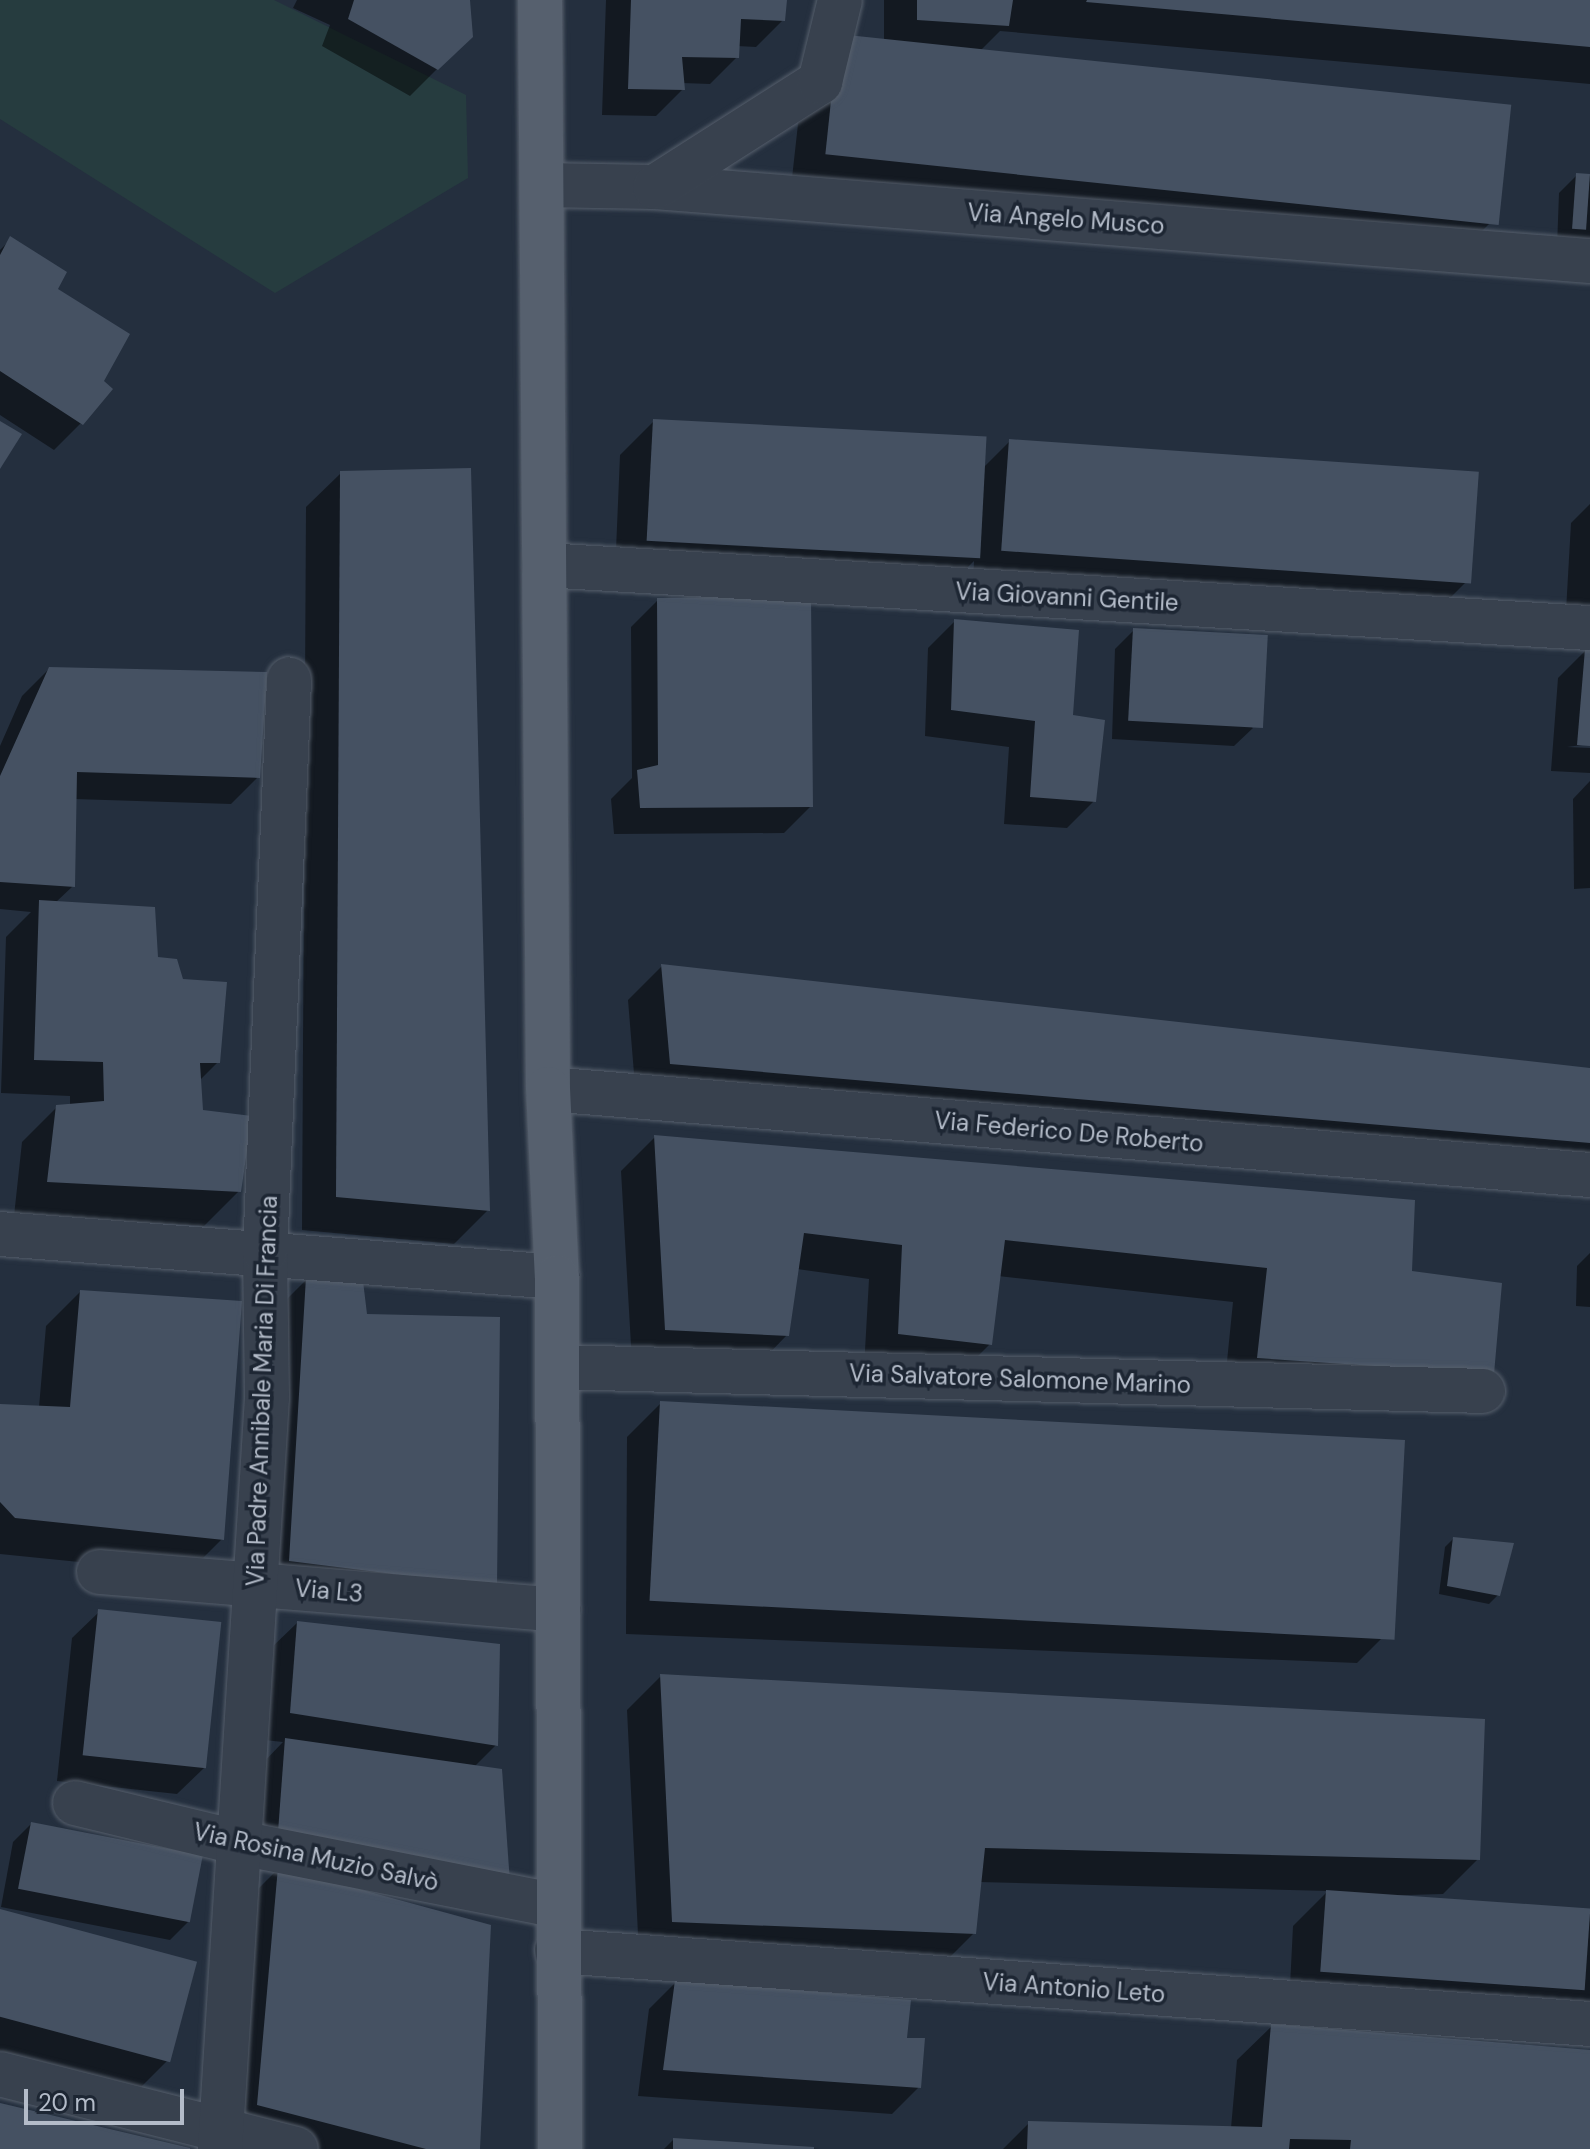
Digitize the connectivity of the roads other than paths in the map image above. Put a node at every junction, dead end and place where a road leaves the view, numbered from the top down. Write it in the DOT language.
graph roads {
  1 [pos="540,0"];
  2 [pos="840,0"];
  3 [pos="542,185"];
  4 [pos="655,187"];
  5 [pos="1590,261"];
  6 [pos="544,565"];
  7 [pos="1590,628"];
  8 [pos="289,680"];
  9 [pos="548,1089"];
  10 [pos="1590,1175"];
  11 [pos="0,1234"];
  12 [pos="265,1253"];
  13 [pos="557,1277"];
  14 [pos="557,1367"];
  15 [pos="1483,1391"];
  16 [pos="99,1572"];
  17 [pos="256,1585"];
  18 [pos="558,1610"];
  19 [pos="75,1803"];
  20 [pos="240,1843"];
  21 [pos="557,1906"];
  22 [pos="557,1951"];
  23 [pos="1590,2024"];
  24 [pos="0,2074"];
  25 [pos="221,2140"];
  26 [pos="296,2149"];
  27 [pos="560,2149"];
  1 -- 3 [label="main road"];
  2 -- 4 [label="street"];
  3 -- 4 [label="street, Via Angelo Musco"];
  3 -- 6 [label="main road"];
  4 -- 5 [label="street, Via Angelo Musco"];
  6 -- 7 [label="street, Via Giovanni Gentile"];
  6 -- 9 [label="main road"];
  8 -- 12 [label="street, Via Padre Annibale Maria Di Francia"];
  9 -- 10 [label="street, Via Federico De Roberto"];
  9 -- 13 [label="main road"];
  11 -- 12 [label="street"];
  12 -- 13 [label="street"];
  12 -- 17 [label="street, Via Padre Annibale Maria Di Francia"];
  13 -- 14 [label="main road"];
  14 -- 15 [label="street, Via Salvatore Salomone Marino"];
  14 -- 18 [label="main road"];
  16 -- 17 [label="street, Via L3"];
  17 -- 18 [label="street, Via L3"];
  17 -- 20 [label="street, Via Padre Annibale Maria Di Francia"];
  18 -- 21 [label="main road"];
  19 -- 20 [label="street, Via Rosina Muzio Salvò"];
  20 -- 21 [label="street, Via Rosina Muzio Salvò"];
  20 -- 25 [label="street, Via Padre Annibale Maria Di Francia"];
  21 -- 22 [label="main road"];
  22 -- 23 [label="street, Via Antonio Leto"];
  22 -- 27 [label="main road"];
  24 -- 25 [label="street"];
  25 -- 26 [label="street"];
}
